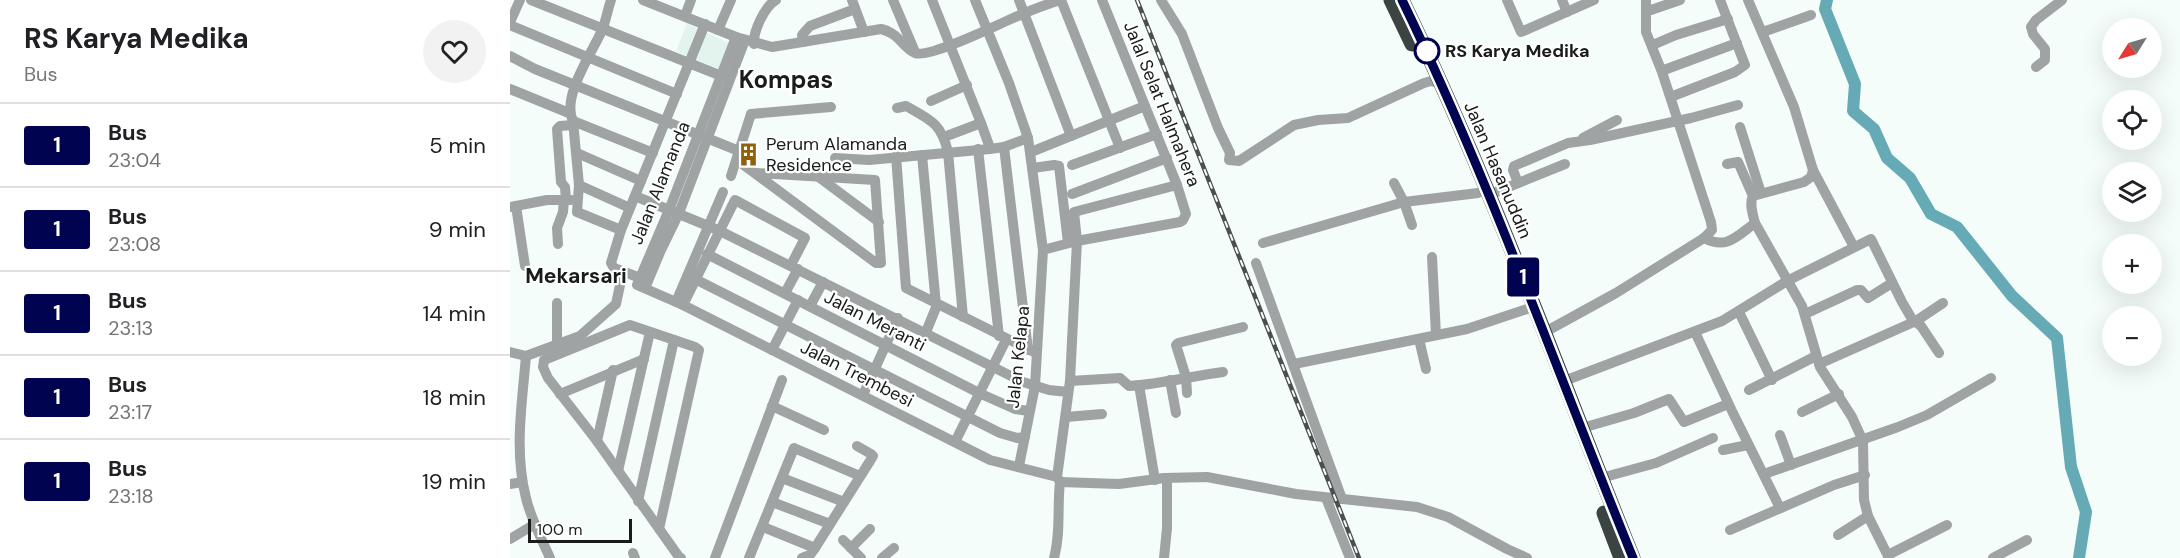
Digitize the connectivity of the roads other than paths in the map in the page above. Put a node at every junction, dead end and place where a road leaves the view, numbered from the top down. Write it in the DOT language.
graph roads {
  1 [pos="519,0"];
  2 [pos="531,0"];
  3 [pos="611,0"];
  4 [pos="691,0"];
  5 [pos="730,0"];
  6 [pos="776,0"];
  7 [pos="894,0"];
  8 [pos="932,0"];
  9 [pos="975,0"];
  10 [pos="1019,0"];
  11 [pos="1060,0"];
  12 [pos="1102,0"];
  13 [pos="1161,0"];
  14 [pos="1391,0"];
  15 [pos="1402,0"];
  16 [pos="1507,0"];
  17 [pos="1562,0"];
  18 [pos="1594,0"];
  19 [pos="1680,0"];
  20 [pos="1720,0"];
  21 [pos="1748,0"];
  22 [pos="2062,0"];
  23 [pos="648,1"];
  24 [pos="854,4"];
  25 [pos="1648,5"];
  26 [pos="1567,12"];
  27 [pos="1024,13"];
  28 [pos="1811,15"];
  29 [pos="685,16"];
  30 [pos="1728,19"];
  31 [pos="510,24"];
  32 [pos="705,24"];
  33 [pos="603,28"];
  34 [pos="988,29"];
  35 [pos="718,30"];
  36 [pos="864,32"];
  37 [pos="1762,32"];
  38 [pos="745,40"];
  39 [pos="803,42"];
  40 [pos="1737,43"];
  41 [pos="1655,44"];
  42 [pos="950,45"];
  43 [pos="915,53"];
  44 [pos="510,56"];
  45 [pos="588,58"];
  46 [pos="690,63"];
  47 [pos="2036,67"];
  48 [pos="1665,70"];
  49 [pos="725,78"];
  50 [pos="1435,82"];
  51 [pos="576,85"];
  52 [pos="967,86"];
  53 [pos="510,89"];
  54 [pos="677,94"];
  55 [pos="1673,96"];
  56 [pos="931,101"];
  57 [pos="1738,105"];
  58 [pos="1145,106"];
  59 [pos="831,107"];
  60 [pos="897,108"];
  61 [pos="572,120"];
  62 [pos="1617,120"];
  63 [pos="1108,121"];
  64 [pos="1678,121"];
  65 [pos="666,122"];
  66 [pos="981,123"];
  67 [pos="1740,127"];
  68 [pos="1157,134"];
  69 [pos="1071,136"];
  70 [pos="702,137"];
  71 [pos="944,137"];
  72 [pos="1028,138"];
  73 [pos="1579,141"];
  74 [pos="559,146"];
  75 [pos="1004,147"];
  76 [pos="990,148"];
  77 [pos="1120,148"];
  78 [pos="576,149"];
  79 [pos="978,149"];
  80 [pos="948,152"];
  81 [pos="1031,152"];
  82 [pos="653,153"];
  83 [pos="922,155"];
  84 [pos="738,156"];
  85 [pos="896,156"];
  86 [pos="835,158"];
  87 [pos="1167,158"];
  88 [pos="1751,158"];
  89 [pos="1565,164"];
  90 [pos="1072,165"];
  91 [pos="1033,168"];
  92 [pos="1813,170"];
  93 [pos="756,173"];
  94 [pos="816,175"];
  95 [pos="731,176"];
  96 [pos="641,181"];
  97 [pos="1394,183"];
  98 [pos="1518,183"];
  99 [pos="579,185"];
  100 [pos="1177,185"];
  101 [pos="723,192"];
  102 [pos="1072,194"];
  103 [pos="1483,194"];
  104 [pos="1757,195"];
  105 [pos="635,196"];
  106 [pos="569,200"];
  107 [pos="1404,202"];
  108 [pos="513,206"];
  109 [pos="630,208"];
  110 [pos="674,212"];
  111 [pos="879,222"];
  112 [pos="1755,223"];
  113 [pos="1412,225"];
  114 [pos="714,228"];
  115 [pos="621,230"];
  116 [pos="1704,238"];
  117 [pos="1072,242"];
  118 [pos="558,243"];
  119 [pos="1263,243"];
  120 [pos="1854,247"];
  121 [pos="1043,250"];
  122 [pos="707,254"];
  123 [pos="1432,257"];
  124 [pos="1256,263"];
  125 [pos="525,266"];
  126 [pos="794,267"];
  127 [pos="622,271"];
  128 [pos="695,279"];
  129 [pos="1787,281"];
  130 [pos="644,282"];
  131 [pos="823,282"];
  132 [pos="1892,283"];
  133 [pos="785,293"];
  134 [pos="798,300"];
  135 [pos="556,303"];
  136 [pos="679,303"];
  137 [pos="1943,303"];
  138 [pos="936,305"];
  139 [pos="810,306"];
  140 [pos="1527,309"];
  141 [pos="1739,312"];
  142 [pos="1805,314"];
  143 [pos="963,317"];
  144 [pos="898,318"];
  145 [pos="1916,321"];
  146 [pos="784,325"];
  147 [pos="1243,327"];
  148 [pos="650,332"];
  149 [pos="926,332"];
  150 [pos="1545,332"];
  151 [pos="1695,332"];
  152 [pos="1436,336"];
  153 [pos="1003,338"];
  154 [pos="1419,339"];
  155 [pos="674,340"];
  156 [pos="557,343"];
  157 [pos="886,345"];
  158 [pos="772,350"];
  159 [pos="510,352"];
  160 [pos="1032,352"];
  161 [pos="1939,353"];
  162 [pos="644,358"];
  163 [pos="1818,360"];
  164 [pos="526,362"];
  165 [pos="1294,364"];
  166 [pos="993,366"];
  167 [pos="1426,369"];
  168 [pos="614,370"];
  169 [pos="875,370"];
  170 [pos="1223,372"];
  171 [pos="1186,377"];
  172 [pos="548,378"];
  173 [pos="1991,378"];
  174 [pos="782,380"];
  175 [pos="1170,380"];
  176 [pos="1772,380"];
  177 [pos="1564,381"];
  178 [pos="1139,385"];
  179 [pos="1035,386"];
  180 [pos="1069,387"];
  181 [pos="1749,390"];
  182 [pos="980,393"];
  183 [pos="1187,393"];
  184 [pos="560,394"];
  185 [pos="1839,394"];
  186 [pos="863,395"];
  187 [pos="1728,405"];
  188 [pos="772,406"];
  189 [pos="1029,411"];
  190 [pos="1802,412"];
  191 [pos="1176,413"];
  192 [pos="1102,414"];
  193 [pos="968,416"];
  194 [pos="1066,417"];
  195 [pos="1582,428"];
  196 [pos="824,430"];
  197 [pos="1780,435"];
  198 [pos="1025,437"];
  199 [pos="1713,438"];
  200 [pos="514,440"];
  201 [pos="597,441"];
  202 [pos="1863,441"];
  203 [pos="955,442"];
  204 [pos="1748,445"];
  205 [pos="857,446"];
  206 [pos="1723,450"];
  207 [pos="1791,465"];
  208 [pos="1019,466"];
  209 [pos="618,471"];
  210 [pos="1764,474"];
  211 [pos="1865,475"];
  212 [pos="860,476"];
  213 [pos="782,478"];
  214 [pos="1167,478"];
  215 [pos="1601,478"];
  216 [pos="1059,479"];
  217 [pos="1155,480"];
  218 [pos="522,482"];
  219 [pos="510,484"];
  220 [pos="1326,498"];
  221 [pos="1342,499"];
  222 [pos="638,501"];
  223 [pos="772,502"];
  224 [pos="844,502"];
  225 [pos="1780,508"];
  226 [pos="1868,516"];
  227 [pos="535,524"];
  228 [pos="830,524"];
  229 [pos="1947,525"];
  230 [pos="763,526"];
  231 [pos="659,529"];
  232 [pos="870,529"];
  233 [pos="1730,530"];
  234 [pos="1838,535"];
  235 [pos="510,539"];
  236 [pos="2028,540"];
  237 [pos="894,548"];
  238 [pos="810,555"];
  239 [pos="1889,556"];
  240 [pos="550,558"];
  241 [pos="681,558"];
  242 [pos="715,558"];
  243 [pos="748,558"];
  244 [pos="861,558"];
  245 [pos="882,558"];
  246 [pos="1054,558"];
  247 [pos="1164,558"];
  248 [pos="1350,558"];
  249 [pos="1527,558"];
  250 [pos="1621,558"];
  251 [pos="1633,558"];
  252 [pos="1993,558"];
  1 -- 31 [label="street"];
  2 -- 33 [label="street"];
  3 -- 33 [label="street"];
  4 -- 29 [label="street"];
  5 -- 35 [label="street"];
  6 -- 38 [label="street, Jalan Alamanda"];
  7 -- 43 [label="street"];
  8 -- 42 [label="street"];
  9 -- 34 [label="street, Jalan Kelapa"];
  10 -- 27 [label="street"];
  11 -- 27 [label="street"];
  11 -- 63 [label="street"];
  12 -- 58 [label="street, Jalal Selat Halmahera"];
  13 -- 50 [label="street"];
  14 -- 50 [label="highway, Jalan Hasanuddin"];
  15 -- 50 [label="highway, Jalan Hasanuddin"];
  16 -- 26 [label="street"];
  17 -- 26 [label="street"];
  18 -- 26 [label="street"];
  19 -- 25 [label="street"];
  20 -- 30 [label="street"];
  21 -- 37 [label="street"];
  22 -- 47 [label="street"];
  23 -- 29 [label="street"];
  24 -- 36 [label="street"];
  24 -- 39 [label="street"];
  25 -- 64 [label="street"];
  27 -- 34 [label="street"];
  27 -- 69 [label="street"];
  28 -- 37 [label="street"];
  29 -- 32 [label="street"];
  30 -- 40 [label="street"];
  30 -- 41 [label="street"];
  31 -- 45 [label="street"];
  32 -- 35 [label="street"];
  32 -- 46 [label="street"];
  33 -- 45 [label="street"];
  33 -- 46 [label="street"];
  34 -- 42 [label="street"];
  34 -- 72 [label="street, Jalan Kelapa"];
  35 -- 38 [label="street"];
  36 -- 39 [label="street"];
  36 -- 43 [label="street"];
  37 -- 92 [label="street"];
  38 -- 39 [label="street"];
  38 -- 49 [label="street, Jalan Alamanda"];
  40 -- 48 [label="street"];
  40 -- 55 [label="street"];
  42 -- 43 [label="street"];
  42 -- 52 [label="street"];
  44 -- 51 [label="street"];
  45 -- 51 [label="street"];
  45 -- 54 [label="street"];
  46 -- 49 [label="street"];
  46 -- 54 [label="street"];
  49 -- 70 [label="street, Jalan Alamanda"];
  50 -- 103 [label="highway, Jalan Hasanuddin"];
  51 -- 61 [label="street"];
  51 -- 65 [label="street"];
  52 -- 56 [label="street"];
  52 -- 66 [label="street"];
  53 -- 61 [label="street"];
  54 -- 65 [label="street"];
  57 -- 64 [label="street"];
  58 -- 63 [label="street"];
  58 -- 68 [label="street, Jalal Selat Halmahera"];
  59 -- 84 [label="street"];
  60 -- 71 [label="street"];
  61 -- 74 [label="street"];
  61 -- 78 [label="street"];
  61 -- 82 [label="street"];
  62 -- 73 [label="street"];
  63 -- 69 [label="street"];
  63 -- 77 [label="street"];
  64 -- 73 [label="street"];
  64 -- 116 [label="street"];
  65 -- 70 [label="street"];
  65 -- 82 [label="street"];
  66 -- 71 [label="street"];
  66 -- 76 [label="street"];
  67 -- 88 [label="street"];
  68 -- 77 [label="street"];
  68 -- 87 [label="street, Jalal Selat Halmahera"];
  69 -- 81 [label="street"];
  70 -- 84 [label="street"];
  70 -- 110 [label="street, Jalan Alamanda"];
  71 -- 80 [label="street"];
  72 -- 75 [label="street"];
  72 -- 81 [label="street, Jalan Kelapa"];
  73 -- 98 [label="street"];
  74 -- 78 [label="street"];
  74 -- 106 [label="street"];
  75 -- 79 [label="street"];
  75 -- 160 [label="street"];
  77 -- 90 [label="street"];
  78 -- 96 [label="street"];
  78 -- 99 [label="street"];
  79 -- 80 [label="street"];
  79 -- 153 [label="street"];
  80 -- 83 [label="street"];
  80 -- 143 [label="street"];
  81 -- 91 [label="street, Jalan Kelapa"];
  82 -- 96 [label="street"];
  83 -- 85 [label="street"];
  83 -- 138 [label="street"];
  84 -- 93 [label="street"];
  84 -- 95 [label="street"];
  85 -- 86 [label="street"];
  85 -- 138 [label="street"];
  87 -- 100 [label="street, Jalal Selat Halmahera"];
  87 -- 102 [label="street"];
  88 -- 104 [label="street"];
  88 -- 104 [label="street"];
  89 -- 98 [label="street"];
  91 -- 117 [label="street"];
  91 -- 121 [label="street, Jalan Kelapa"];
  92 -- 104 [label="street"];
  92 -- 120 [label="street"];
  93 -- 94 [label="street"];
  93 -- 111 [label="street"];
  94 -- 111 [label="street"];
  94 -- 111 [label="street"];
  96 -- 105 [label="street"];
  97 -- 107 [label="street"];
  98 -- 103 [label="street"];
  99 -- 106 [label="street"];
  99 -- 109 [label="street"];
  100 -- 117 [label="street"];
  100 -- 117 [label="street, Jalal Selat Halmahera"];
  101 -- 114 [label="street"];
  103 -- 107 [label="street"];
  103 -- 140 [label="highway, Jalan Hasanuddin"];
  103 -- 150 [label="highway, Jalan Hasanuddin"];
  104 -- 112 [label="street"];
  105 -- 109 [label="street"];
  105 -- 110 [label="street"];
  106 -- 108 [label="street"];
  106 -- 115 [label="street"];
  106 -- 118 [label="street"];
  107 -- 113 [label="street"];
  107 -- 119 [label="street"];
  108 -- 125 [label="street"];
  109 -- 115 [label="street"];
  110 -- 114 [label="street"];
  110 -- 130 [label="street, Jalan Alamanda"];
  112 -- 116 [label="street"];
  112 -- 129 [label="street"];
  114 -- 122 [label="street"];
  114 -- 126 [label="street"];
  114 -- 126 [label="street"];
  114 -- 136 [label="street"];
  115 -- 127 [label="street"];
  116 -- 150 [label="street"];
  117 -- 121 [label="street"];
  117 -- 180 [label="street"];
  120 -- 129 [label="street"];
  120 -- 132 [label="street"];
  121 -- 160 [label="street, Jalan Kelapa"];
  122 -- 128 [label="street"];
  122 -- 133 [label="street, Jalan Meranti"];
  123 -- 152 [label="street"];
  124 -- 165 [label="street"];
  126 -- 131 [label="street"];
  126 -- 133 [label="street"];
  127 -- 130 [label="street, Jalan Trembesi"];
  127 -- 156 [label="street"];
  128 -- 136 [label="street"];
  128 -- 146 [label="street"];
  129 -- 141 [label="street"];
  129 -- 142 [label="street"];
  130 -- 136 [label="street, Jalan Trembesi"];
  131 -- 139 [label="street"];
  131 -- 144 [label="street"];
  132 -- 142 [label="street"];
  132 -- 145 [label="street"];
  133 -- 134 [label="street, Jalan Meranti"];
  134 -- 139 [label="street, Jalan Meranti"];
  134 -- 146 [label="street"];
  135 -- 156 [label="street"];
  136 -- 158 [label="street, Jalan Trembesi"];
  137 -- 145 [label="street"];
  138 -- 143 [label="street"];
  138 -- 149 [label="street"];
  139 -- 157 [label="street, Jalan Meranti"];
  140 -- 152 [label="street"];
  140 -- 250 [label="highway, Jalan Hasanuddin"];
  141 -- 151 [label="street"];
  141 -- 176 [label="street"];
  142 -- 163 [label="street"];
  143 -- 153 [label="street"];
  144 -- 149 [label="street"];
  144 -- 157 [label="street"];
  145 -- 161 [label="street"];
  145 -- 163 [label="street"];
  146 -- 158 [label="street"];
  146 -- 169 [label="street"];
  147 -- 171 [label="street"];
  148 -- 155 [label="street"];
  148 -- 162 [label="street"];
  148 -- 172 [label="street"];
  149 -- 166 [label="street"];
  150 -- 177 [label="highway, Jalan Hasanuddin"];
  151 -- 177 [label="street"];
  151 -- 187 [label="street"];
  152 -- 154 [label="street"];
  153 -- 160 [label="street"];
  153 -- 166 [label="street"];
  154 -- 165 [label="street"];
  154 -- 167 [label="street"];
  155 -- 222 [label="street"];
  155 -- 231 [label="street"];
  156 -- 164 [label="street"];
  157 -- 169 [label="street"];
  157 -- 182 [label="street, Jalan Meranti"];
  158 -- 186 [label="street, Jalan Trembesi"];
  159 -- 164 [label="street"];
  160 -- 179 [label="street, Jalan Kelapa"];
  162 -- 168 [label="street"];
  162 -- 209 [label="street"];
  163 -- 176 [label="street"];
  163 -- 185 [label="street"];
  164 -- 172 [label="street"];
  164 -- 200 [label="street"];
  165 -- 221 [label="street"];
  166 -- 179 [label="street"];
  166 -- 182 [label="street"];
  168 -- 184 [label="street"];
  168 -- 201 [label="street"];
  169 -- 186 [label="street"];
  169 -- 193 [label="street"];
  170 -- 171 [label="street"];
  171 -- 175 [label="street"];
  171 -- 183 [label="street"];
  172 -- 184 [label="street"];
  173 -- 202 [label="street"];
  174 -- 188 [label="street"];
  175 -- 178 [label="street"];
  175 -- 191 [label="street"];
  176 -- 181 [label="street"];
  177 -- 195 [label="highway, Jalan Hasanuddin"];
  178 -- 180 [label="street"];
  178 -- 217 [label="street"];
  179 -- 180 [label="street"];
  179 -- 189 [label="street, Jalan Kelapa"];
  180 -- 194 [label="street"];
  182 -- 189 [label="street, Jalan Meranti"];
  182 -- 193 [label="street"];
  184 -- 201 [label="street"];
  185 -- 190 [label="street"];
  185 -- 202 [label="street"];
  186 -- 203 [label="street, Jalan Trembesi"];
  187 -- 195 [label="street"];
  187 -- 204 [label="street"];
  188 -- 196 [label="street"];
  188 -- 242 [label="street"];
  189 -- 198 [label="street, Jalan Kelapa"];
  192 -- 194 [label="street"];
  193 -- 198 [label="street"];
  193 -- 203 [label="street"];
  194 -- 216 [label="street"];
  195 -- 215 [label="highway, Jalan Hasanuddin"];
  197 -- 207 [label="street"];
  198 -- 208 [label="street, Jalan Kelapa"];
  199 -- 215 [label="street"];
  200 -- 218 [label="street"];
  201 -- 209 [label="street"];
  202 -- 207 [label="street"];
  202 -- 211 [label="street"];
  203 -- 208 [label="street, Jalan Trembesi"];
  204 -- 206 [label="street"];
  204 -- 210 [label="street"];
  205 -- 212 [label="street"];
  207 -- 210 [label="street"];
  208 -- 216 [label="street, Jalan Trembesi"];
  209 -- 222 [label="street"];
  210 -- 225 [label="street"];
  211 -- 225 [label="street"];
  211 -- 226 [label="street"];
  212 -- 213 [label="street"];
  212 -- 224 [label="street"];
  213 -- 223 [label="street"];
  213 -- 224 [label="street"];
  214 -- 217 [label="street, Jalan Trembesi"];
  214 -- 220 [label="street, Jalan Trembesi"];
  214 -- 247 [label="street"];
  215 -- 251 [label="highway, Jalan Hasanuddin"];
  216 -- 217 [label="street, Jalan Trembesi"];
  216 -- 246 [label="street"];
  218 -- 219 [label="street"];
  218 -- 227 [label="street"];
  220 -- 221 [label="street, Jalan Trembesi"];
  220 -- 248 [label="street"];
  221 -- 249 [label="street, Jalan Trembesi"];
  222 -- 231 [label="street"];
  223 -- 228 [label="street"];
  223 -- 230 [label="street"];
  224 -- 228 [label="street"];
  225 -- 233 [label="street"];
  226 -- 234 [label="street"];
  226 -- 239 [label="street"];
  227 -- 235 [label="street"];
  227 -- 240 [label="street"];
  228 -- 238 [label="street"];
  229 -- 239 [label="street"];
  230 -- 238 [label="street"];
  230 -- 243 [label="street"];
  231 -- 241 [label="street"];
  232 -- 244 [label="street"];
  236 -- 252 [label="street"];
  237 -- 245 [label="street"];
}
